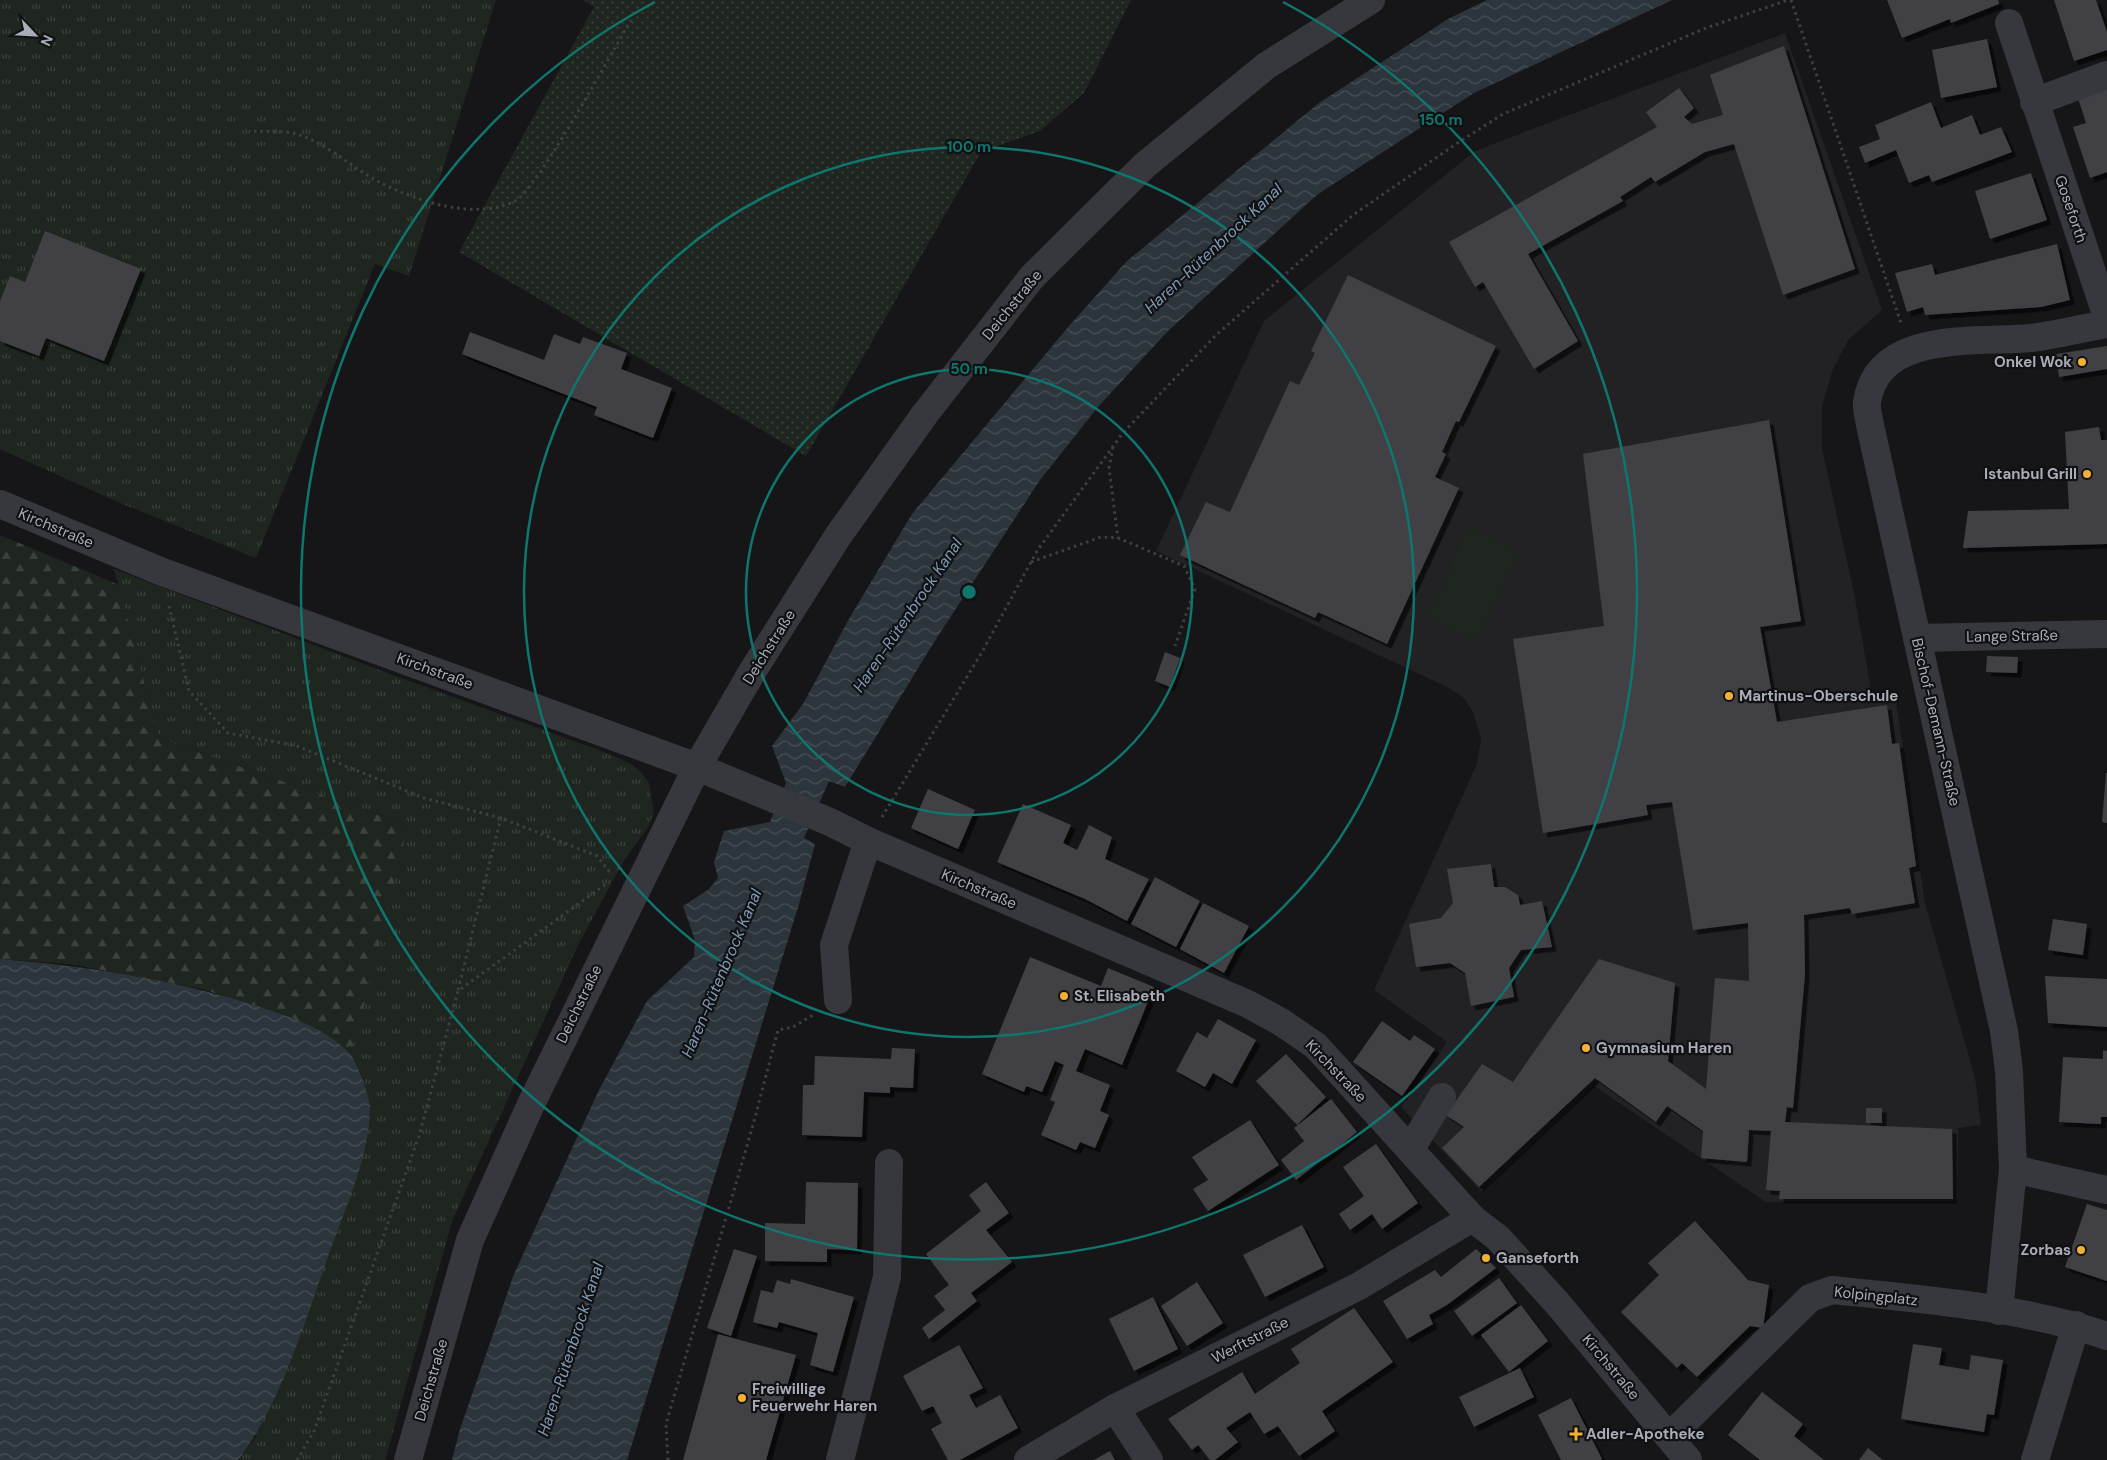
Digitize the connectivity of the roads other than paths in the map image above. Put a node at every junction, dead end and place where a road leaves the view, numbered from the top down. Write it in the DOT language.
graph roads {
  1 [pos="1371,0"];
  2 [pos="2009,23"];
  3 [pos="2107,76"];
  4 [pos="2034,102"];
  5 [pos="2107,317"];
  6 [pos="2107,324"];
  7 [pos="0,504"];
  8 [pos="2107,634"];
  9 [pos="1917,638"];
  10 [pos="697,767"];
  11 [pos="868,841"];
  12 [pos="838,1000"];
  13 [pos="1442,1097"];
  14 [pos="1410,1150"];
  15 [pos="889,1163"];
  16 [pos="2013,1169"];
  17 [pos="2107,1190"];
  18 [pos="1472,1218"];
  19 [pos="1999,1311"];
  20 [pos="2076,1325"];
  21 [pos="2107,1336"];
  22 [pos="1115,1408"];
  23 [pos="1670,1436"];
  24 [pos="408,1460"];
  25 [pos="840,1460"];
  26 [pos="1028,1460"];
  27 [pos="1149,1460"];
  28 [pos="1688,1460"];
  29 [pos="2035,1460"];
  1 -- 10 [label="street, Deichstraße"];
  2 -- 4 [label="street, Goseforth"];
  3 -- 4 [label="street"];
  4 -- 5 [label="street, Goseforth"];
  6 -- 9 [label="street, Bischof-Demann-Straße"];
  7 -- 10 [label="street, Kirchstraße"];
  8 -- 9 [label="street, Lange Straße"];
  9 -- 16 [label="street, Bischof-Demann-Straße"];
  10 -- 11 [label="street, Kirchstraße"];
  10 -- 24 [label="street, Deichstraße"];
  11 -- 12 [label="street"];
  11 -- 14 [label="street, Kirchstraße"];
  13 -- 14 [label="street"];
  14 -- 18 [label="street, Kirchstraße"];
  15 -- 25 [label="street"];
  16 -- 17 [label="street"];
  16 -- 19 [label="street, Bischof-Demann-Straße"];
  18 -- 22 [label="street, Werftstraße"];
  18 -- 23 [label="street, Kirchstraße"];
  19 -- 20 [label="street, Kolpingplatz"];
  19 -- 23 [label="street, Kolpingplatz"];
  20 -- 21 [label="street, Kolpingplatz"];
  20 -- 29 [label="street"];
  22 -- 26 [label="street, Werftstraße"];
  22 -- 27 [label="street"];
  23 -- 28 [label="street, Kirchstraße"];
}
